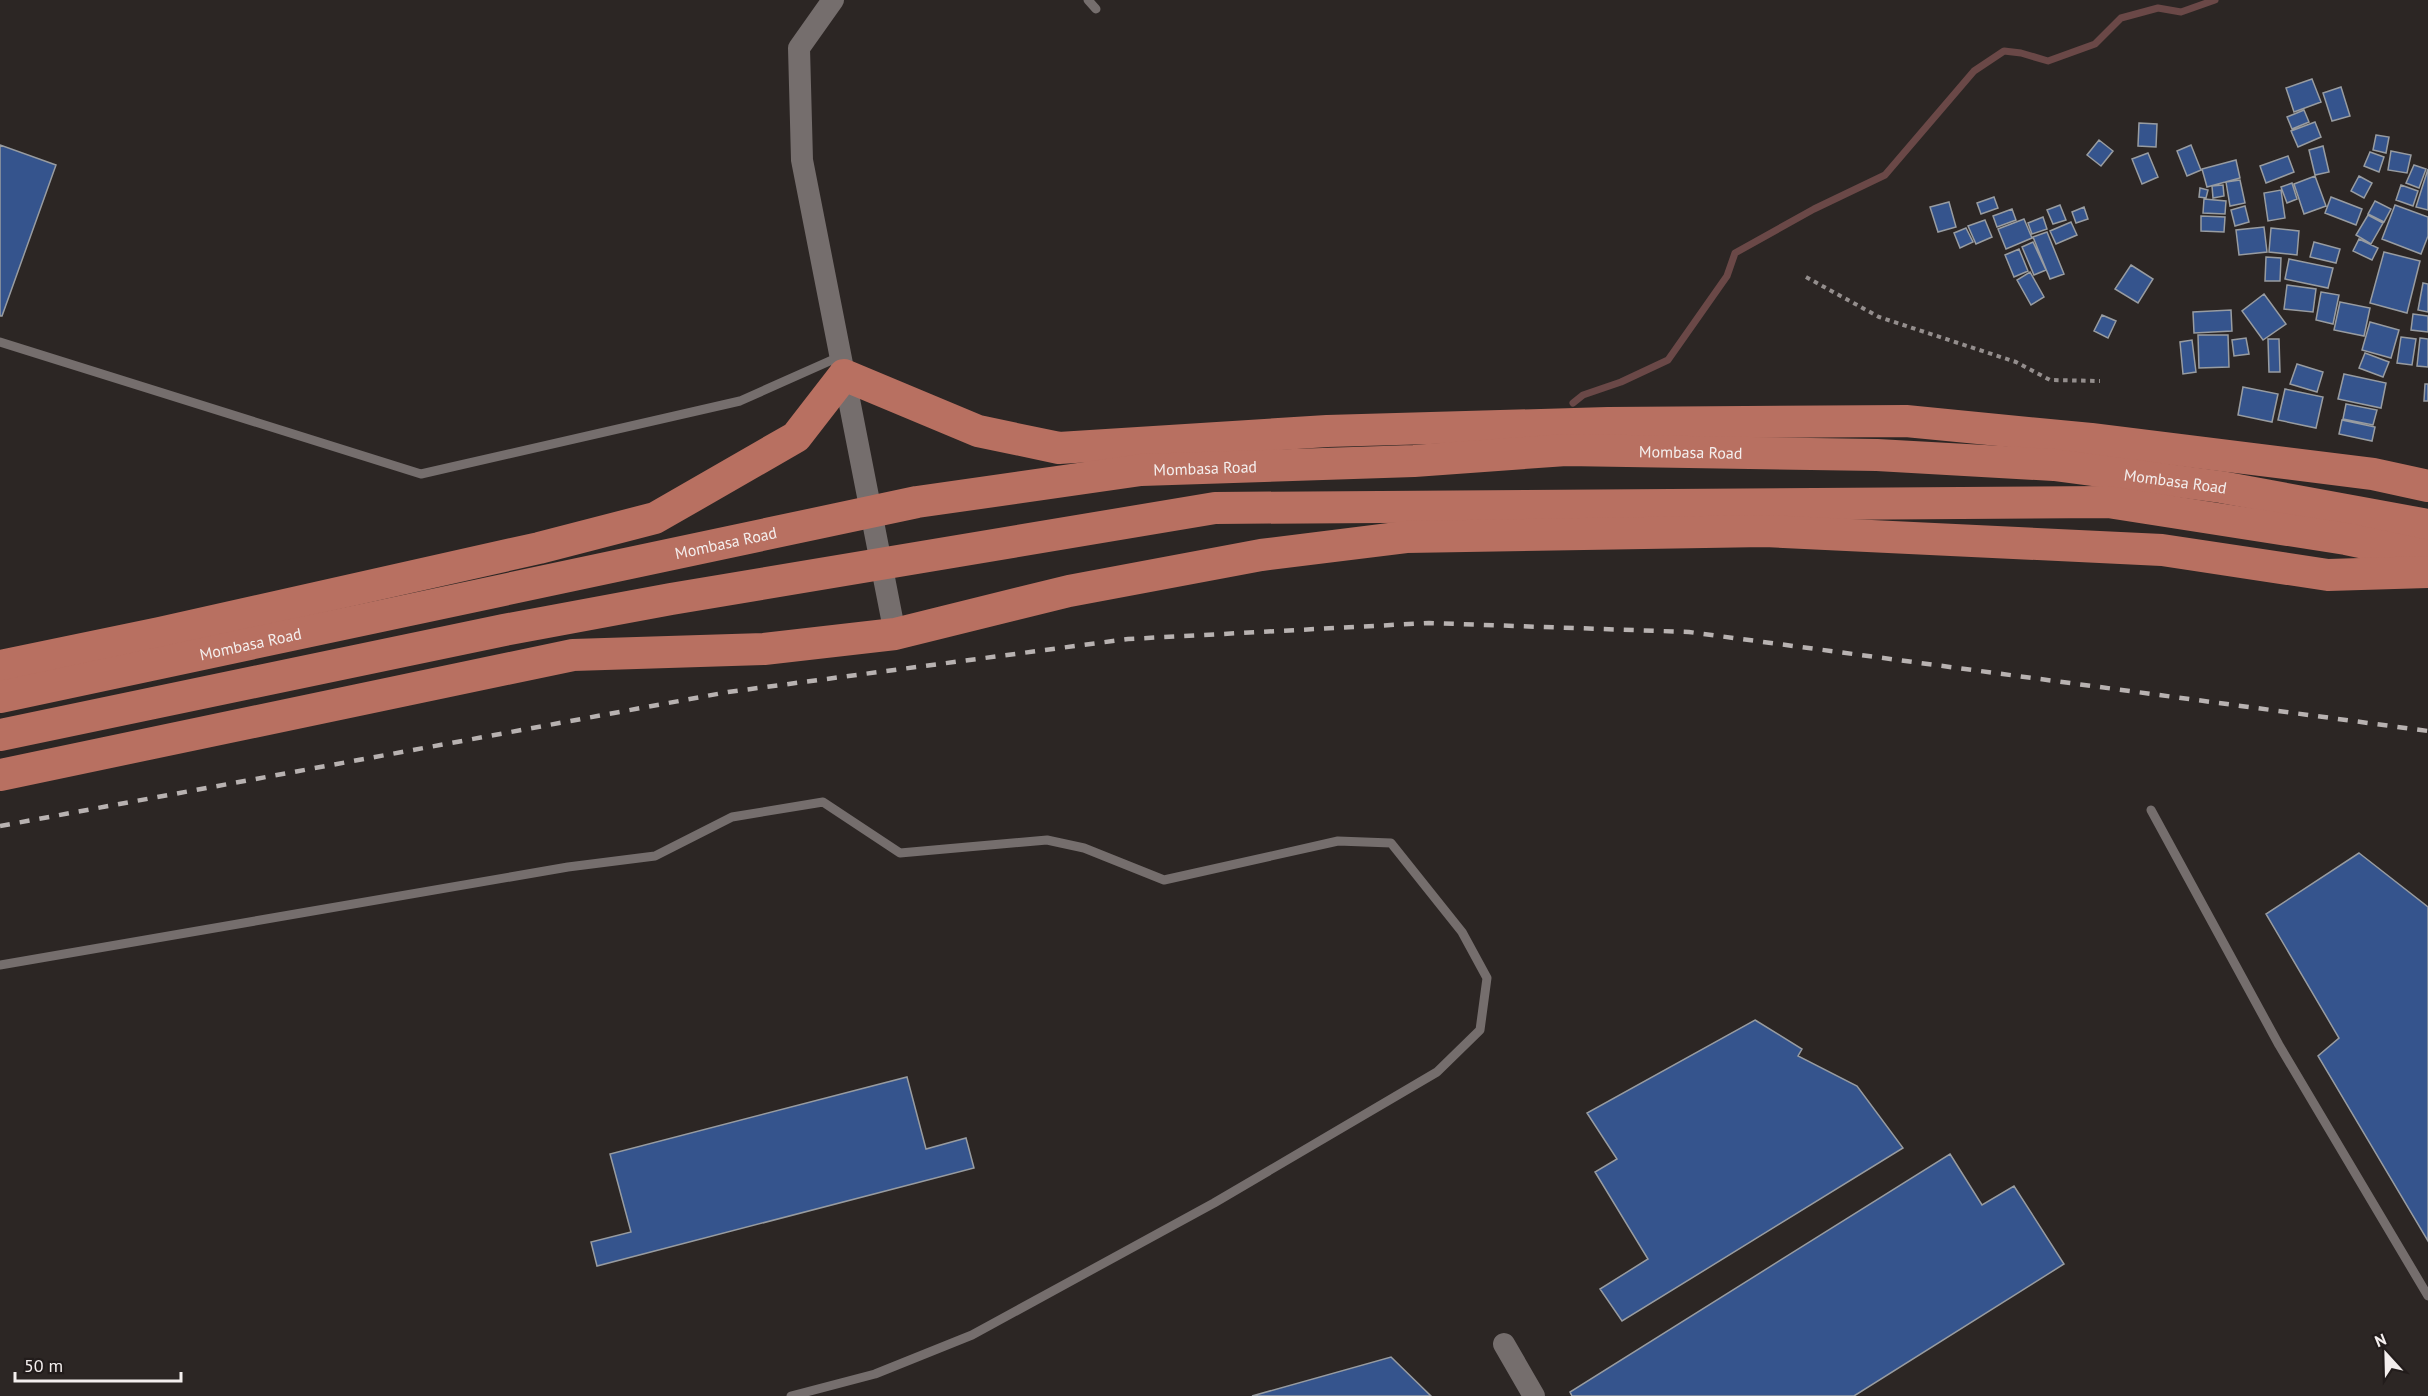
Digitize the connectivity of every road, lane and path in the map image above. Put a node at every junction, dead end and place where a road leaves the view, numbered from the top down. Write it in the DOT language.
graph roads {
  1 [pos="832,0"];
  2 [pos="1088,0"];
  3 [pos="1096,9"];
  4 [pos="1806,276"];
  5 [pos="0,342"];
  6 [pos="843,365"];
  7 [pos="2100,381"];
  8 [pos="2428,486"];
  9 [pos="2428,525"];
  10 [pos="2428,556"];
  11 [pos="2428,572"];
  12 [pos="895,634"];
  13 [pos="0,666"];
  14 [pos="0,697"];
  15 [pos="0,735"];
  16 [pos="0,776"];
  17 [pos="2151,810"];
  18 [pos="0,965"];
  19 [pos="2428,1296"];
  20 [pos="1504,1344"];
  21 [pos="791,1396"];
  22 [pos="1534,1396"];
  1 -- 6 [label="street"];
  2 -- 3 [label="lane"];
  4 -- 7 [label="path"];
  5 -- 6 [label="lane"];
  6 -- 8 [label="highway"];
  6 -- 12 [label="street"];
  6 -- 13 [label="highway"];
  9 -- 14 [label="highway, Mombasa Road"];
  10 -- 15 [label="highway, Mombasa Road"];
  11 -- 12 [label="highway"];
  12 -- 16 [label="highway"];
  17 -- 19 [label="lane"];
  18 -- 21 [label="lane"];
  20 -- 22 [label="street"];
}
